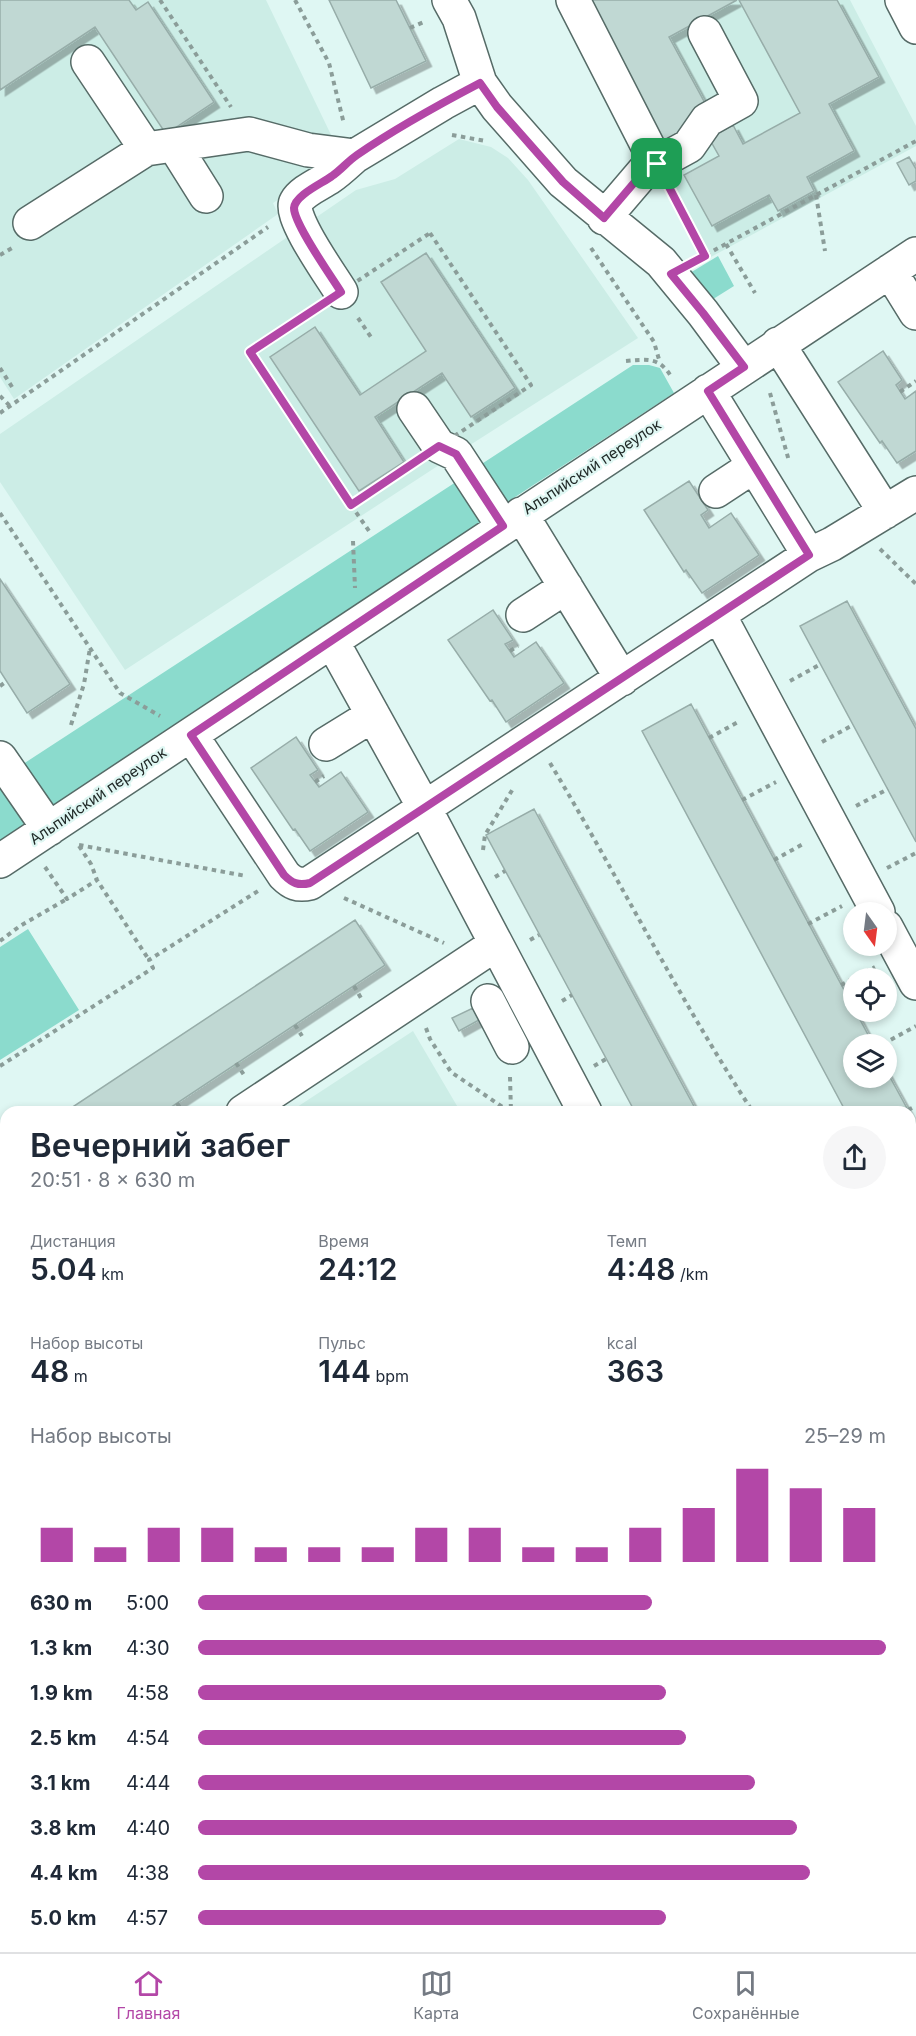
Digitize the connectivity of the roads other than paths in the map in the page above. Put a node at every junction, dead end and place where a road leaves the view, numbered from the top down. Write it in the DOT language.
graph roads {
  1 [pos="449,0"];
  2 [pos="573,0"];
  3 [pos="902,0"];
  4 [pos="916,27"];
  5 [pos="705,33"];
  6 [pos="88,62"];
  7 [pos="480,83"];
  8 [pos="160,147"];
  9 [pos="355,156"];
  10 [pos="657,164"];
  11 [pos="206,196"];
  12 [pos="30,223"];
  13 [pos="595,230"];
  14 [pos="903,262"];
  15 [pos="341,292"];
  16 [pos="916,313"];
  17 [pos="778,344"];
  18 [pos="756,376"];
  19 [pos="708,391"];
  20 [pos="414,409"];
  21 [pos="754,466"];
  22 [pos="716,491"];
  23 [pos="916,493"];
  24 [pos="512,520"];
  25 [pos="871,520"];
  26 [pos="809,555"];
  27 [pos="566,587"];
  28 [pos="523,615"];
  29 [pos="719,630"];
  30 [pos="332,641"];
  31 [pos="622,678"];
  32 [pos="373,715"];
  33 [pos="179,727"];
  34 [pos="326,744"];
  35 [pos="0,758"];
  36 [pos="425,809"];
  37 [pos="59,836"];
  38 [pos="0,861"];
  39 [pos="872,902"];
  40 [pos="897,948"];
  41 [pos="916,983"];
  42 [pos="485,990"];
  43 [pos="530,1009"];
  44 [pos="252,1106"];
  45 [pos="582,1106"];
  1 -- 7 [label="street"];
  2 -- 10 [label="street"];
  3 -- 4 [label="street"];
  5 -- 10 [label="street"];
  6 -- 8 [label="street"];
  7 -- 9 [label="street"];
  7 -- 13 [label="street"];
  8 -- 9 [label="street"];
  8 -- 11 [label="street"];
  8 -- 12 [label="street"];
  9 -- 15 [label="street"];
  10 -- 13 [label="street"];
  13 -- 18 [label="street"];
  14 -- 16 [label="street"];
  14 -- 17 [label="street, Альпийский переулок"];
  17 -- 18 [label="street, Альпийский переулок"];
  17 -- 25 [label="street"];
  18 -- 19 [label="street, Альпийский переулок"];
  19 -- 21 [label="street"];
  19 -- 24 [label="street, Альпийский переулок"];
  20 -- 24 [label="street"];
  21 -- 22 [label="street"];
  21 -- 26 [label="street"];
  23 -- 25 [label="street"];
  24 -- 27 [label="street"];
  24 -- 30 [label="street, Альпийский переулок"];
  25 -- 26 [label="street"];
  26 -- 29 [label="street"];
  27 -- 28 [label="street"];
  27 -- 31 [label="street"];
  29 -- 31 [label="street"];
  29 -- 39 [label="street"];
  30 -- 32 [label="street"];
  30 -- 33 [label="street, Альпийский переулок"];
  31 -- 36 [label="street"];
  32 -- 34 [label="street"];
  32 -- 36 [label="street"];
  33 -- 36 [label="street"];
  33 -- 37 [label="street, Альпийский переулок"];
  35 -- 37 [label="street"];
  36 -- 42 [label="street"];
  37 -- 38 [label="street, Альпийский переулок"];
  40 -- 41 [label="street"];
  42 -- 43 [label="street"];
  42 -- 43 [label="street"];
  42 -- 44 [label="street"];
  43 -- 45 [label="street"];
}
